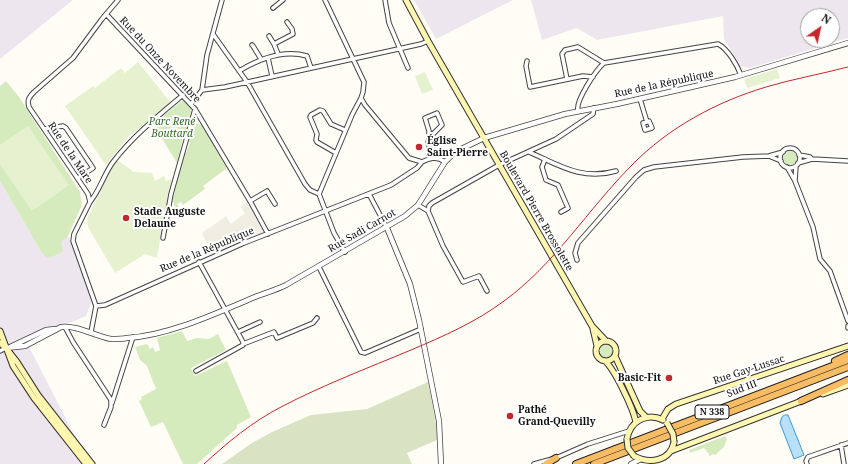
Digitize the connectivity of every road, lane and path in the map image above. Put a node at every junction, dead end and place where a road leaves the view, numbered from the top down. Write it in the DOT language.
graph roads {
  1 [pos="118,0"];
  2 [pos="222,0"];
  3 [pos="283,0"];
  4 [pos="325,0"];
  5 [pos="385,0"];
  6 [pos="406,0"];
  7 [pos="273,8"];
  8 [pos="106,15"];
  9 [pos="287,22"];
  10 [pos="213,34"];
  11 [pos="268,36"];
  12 [pos="428,41"];
  13 [pos="848,43"];
  14 [pos="274,44"];
  15 [pos="252,45"];
  16 [pos="400,48"];
  17 [pos="278,54"];
  18 [pos="268,58"];
  19 [pos="353,58"];
  20 [pos="261,59"];
  21 [pos="527,61"];
  22 [pos="604,63"];
  23 [pos="311,68"];
  24 [pos="408,68"];
  25 [pos="239,71"];
  26 [pos="741,75"];
  27 [pos="272,76"];
  28 [pos="593,77"];
  29 [pos="567,79"];
  30 [pos="247,82"];
  31 [pos="202,90"];
  32 [pos="183,95"];
  33 [pos="361,98"];
  34 [pos="640,99"];
  35 [pos="191,104"];
  36 [pos="594,108"];
  37 [pos="195,109"];
  38 [pos="578,111"];
  39 [pos="647,122"];
  40 [pos="44,129"];
  41 [pos="346,130"];
  42 [pos="429,138"];
  43 [pos="484,138"];
  44 [pos="528,152"];
  45 [pos="783,152"];
  46 [pos="336,153"];
  47 [pos="799,154"];
  48 [pos="769,156"];
  49 [pos="433,158"];
  50 [pos="545,159"];
  51 [pos="812,159"];
  52 [pos="781,161"];
  53 [pos="848,161"];
  54 [pos="422,162"];
  55 [pos="445,162"];
  56 [pos="499,165"];
  57 [pos="797,165"];
  58 [pos="787,167"];
  59 [pos="616,171"];
  60 [pos="78,178"];
  61 [pos="795,181"];
  62 [pos="319,194"];
  63 [pos="369,194"];
  64 [pos="250,201"];
  65 [pos="90,202"];
  66 [pos="275,204"];
  67 [pos="418,205"];
  68 [pos="326,210"];
  69 [pos="428,211"];
  70 [pos="561,212"];
  71 [pos="387,228"];
  72 [pos="268,234"];
  73 [pos="163,238"];
  74 [pos="345,252"];
  75 [pos="577,260"];
  76 [pos="199,262"];
  77 [pos="319,267"];
  78 [pos="487,291"];
  79 [pos="96,306"];
  80 [pos="225,310"];
  81 [pos="317,318"];
  82 [pos="848,321"];
  83 [pos="260,322"];
  84 [pos="65,326"];
  85 [pos="592,326"];
  86 [pos="421,329"];
  87 [pos="0,331"];
  88 [pos="91,332"];
  89 [pos="238,332"];
  90 [pos="134,337"];
  91 [pos="606,341"];
  92 [pos="0,343"];
  93 [pos="243,344"];
  94 [pos="598,346"];
  95 [pos="848,346"];
  96 [pos="6,348"];
  97 [pos="0,351"];
  98 [pos="848,355"];
  99 [pos="614,356"];
  100 [pos="848,360"];
  101 [pos="605,361"];
  102 [pos="848,367"];
  103 [pos="196,371"];
  104 [pos="797,379"];
  105 [pos="848,380"];
  106 [pos="848,385"];
  107 [pos="801,401"];
  108 [pos="111,407"];
  109 [pos="646,417"];
  110 [pos="662,420"];
  111 [pos="636,422"];
  112 [pos="104,424"];
  113 [pos="629,431"];
  114 [pos="848,443"];
  115 [pos="841,446"];
  116 [pos="671,451"];
  117 [pos="616,456"];
  118 [pos="556,458"];
  119 [pos="639,460"];
  120 [pos="664,461"];
  121 [pos="86,464"];
  122 [pos="92,464"];
  123 [pos="441,464"];
  124 [pos="534,464"];
  125 [pos="546,464"];
  126 [pos="576,464"];
  127 [pos="594,464"];
  128 [pos="602,464"];
  129 [pos="631,464"];
  130 [pos="653,464"];
  131 [pos="807,464"];
  132 [pos="844,464"];
  1 -- 8 [label="street"];
  2 -- 10 [label="street"];
  3 -- 7 [label="street"];
  4 -- 19 [label="street"];
  5 -- 16 [label="street"];
  6 -- 12 [label="main road, Boulevard Pierre Brossolette"];
  8 -- 32 [label="street, Rue du Onze Novembre"];
  8 -- 40 [label="street, Rue de la Mare"];
  9 -- 14 [label="street"];
  10 -- 25 [label="street"];
  10 -- 31 [label="street"];
  11 -- 14 [label="street"];
  12 -- 16 [label="street"];
  12 -- 43 [label="main road, Boulevard Pierre Brossolette"];
  13 -- 26 [label="street, Rue de la République"];
  14 -- 17 [label="street"];
  15 -- 20 [label="street"];
  16 -- 19 [label="street"];
  16 -- 24 [label="street"];
  17 -- 18 [label="street"];
  17 -- 23 [label="street"];
  18 -- 20 [label="street"];
  18 -- 27 [label="street"];
  19 -- 23 [label="street"];
  19 -- 33 [label="street"];
  20 -- 25 [label="street"];
  21 -- 29 [label="street"];
  22 -- 26 [label="street"];
  22 -- 28 [label="street"];
  22 -- 29 [label="street"];
  23 -- 27 [label="street"];
  25 -- 30 [label="street"];
  26 -- 34 [label="street, Rue de la République"];
  27 -- 30 [label="street"];
  28 -- 29 [label="street"];
  28 -- 38 [label="street"];
  30 -- 31 [label="street"];
  30 -- 62 [label="street"];
  31 -- 35 [label="street"];
  32 -- 35 [label="street, Rue du Onze Novembre"];
  32 -- 65 [label="street"];
  33 -- 41 [label="street"];
  33 -- 54 [label="street"];
  34 -- 36 [label="street, Rue de la République"];
  34 -- 39 [label="street"];
  35 -- 37 [label="street, Rue du Onze Novembre"];
  36 -- 38 [label="street, Rue de la République"];
  36 -- 44 [label="street"];
  37 -- 64 [label="street, Rue du Onze Novembre"];
  37 -- 73 [label="street"];
  38 -- 43 [label="street, Rue de la République"];
  40 -- 60 [label="street, Rue de la Mare"];
  40 -- 60 [label="street"];
  41 -- 46 [label="street"];
  41 -- 46 [label="street"];
  42 -- 42 [label="street"];
  42 -- 49 [label="street"];
  43 -- 55 [label="street, Rue Sadi Carnot"];
  43 -- 56 [label="main road, Boulevard Pierre Brossolette"];
  44 -- 50 [label="street"];
  44 -- 56 [label="street"];
  45 -- 47 [label="street"];
  45 -- 48 [label="street"];
  45 -- 52 [label="street"];
  46 -- 62 [label="street"];
  47 -- 51 [label="street"];
  47 -- 57 [label="street"];
  48 -- 52 [label="street"];
  48 -- 75 [label="street"];
  49 -- 54 [label="street"];
  49 -- 55 [label="street"];
  50 -- 59 [label="street"];
  50 -- 70 [label="street"];
  51 -- 53 [label="street"];
  51 -- 57 [label="street"];
  52 -- 58 [label="street"];
  54 -- 63 [label="street, Rue de la République"];
  55 -- 67 [label="street, Rue Sadi Carnot"];
  56 -- 69 [label="street"];
  56 -- 85 [label="main road, Boulevard Pierre Brossolette"];
  57 -- 58 [label="street"];
  57 -- 61 [label="street"];
  58 -- 61 [label="street"];
  60 -- 65 [label="street, Rue de la Mare"];
  61 -- 82 [label="street"];
  62 -- 68 [label="street"];
  63 -- 68 [label="street, Rue de la République"];
  63 -- 71 [label="street"];
  64 -- 66 [label="street"];
  64 -- 72 [label="street, Rue du Onze Novembre"];
  65 -- 79 [label="street"];
  67 -- 69 [label="street"];
  67 -- 71 [label="street, Rue Sadi Carnot"];
  68 -- 72 [label="street, Rue de la République"];
  68 -- 74 [label="street"];
  69 -- 78 [label="street"];
  71 -- 74 [label="street, Rue Sadi Carnot"];
  71 -- 86 [label="street"];
  72 -- 76 [label="street, Rue de la République"];
  74 -- 77 [label="street, Rue Sadi Carnot"];
  76 -- 79 [label="street, Rue de la République"];
  76 -- 80 [label="street"];
  77 -- 80 [label="street, Rue Sadi Carnot"];
  77 -- 86 [label="street"];
  79 -- 88 [label="street"];
  80 -- 89 [label="street"];
  80 -- 90 [label="street, Rue Sadi Carnot"];
  81 -- 93 [label="street"];
  83 -- 89 [label="street"];
  84 -- 88 [label="street, Rue Sadi Carnot"];
  84 -- 96 [label="street"];
  84 -- 108 [label="street"];
  85 -- 91 [label="main road, Boulevard Pierre Brossolette"];
  85 -- 94 [label="main road, Boulevard Pierre Brossolette"];
  86 -- 123 [label="street"];
  87 -- 96 [label="main road"];
  88 -- 90 [label="street, Rue Sadi Carnot"];
  89 -- 93 [label="street"];
  90 -- 108 [label="street"];
  91 -- 94 [label="main road"];
  91 -- 99 [label="main road"];
  92 -- 96 [label="main road"];
  93 -- 103 [label="street"];
  94 -- 101 [label="main road"];
  95 -- 110 [label="main road, Rue Gay-Lussac"];
  96 -- 97 [label="street"];
  96 -- 121 [label="main road"];
  96 -- 122 [label="main road"];
  98 -- 104 [label="highway"];
  99 -- 101 [label="main road"];
  99 -- 109 [label="main road"];
  100 -- 104 [label="highway, Sud III / N 338"];
  101 -- 111 [label="main road"];
  102 -- 117 [label="highway, Sud III / N 338"];
  104 -- 126 [label="highway, Sud III / N 338"];
  105 -- 107 [label="highway"];
  106 -- 107 [label="main road"];
  107 -- 116 [label="main road"];
  108 -- 112 [label="street"];
  109 -- 110 [label="main road"];
  109 -- 111 [label="main road"];
  110 -- 116 [label="main road, bridge"];
  111 -- 113 [label="main road"];
  113 -- 118 [label="street"];
  113 -- 119 [label="main road, bridge"];
  114 -- 115 [label="street"];
  115 -- 131 [label="street"];
  115 -- 132 [label="street"];
  116 -- 120 [label="main road"];
  117 -- 127 [label="highway, Sud III / N 338"];
  117 -- 128 [label="highway"];
  118 -- 124 [label="street"];
  118 -- 125 [label="highway"];
  119 -- 129 [label="street"];
  119 -- 130 [label="main road"];
  120 -- 130 [label="main road"];
}
